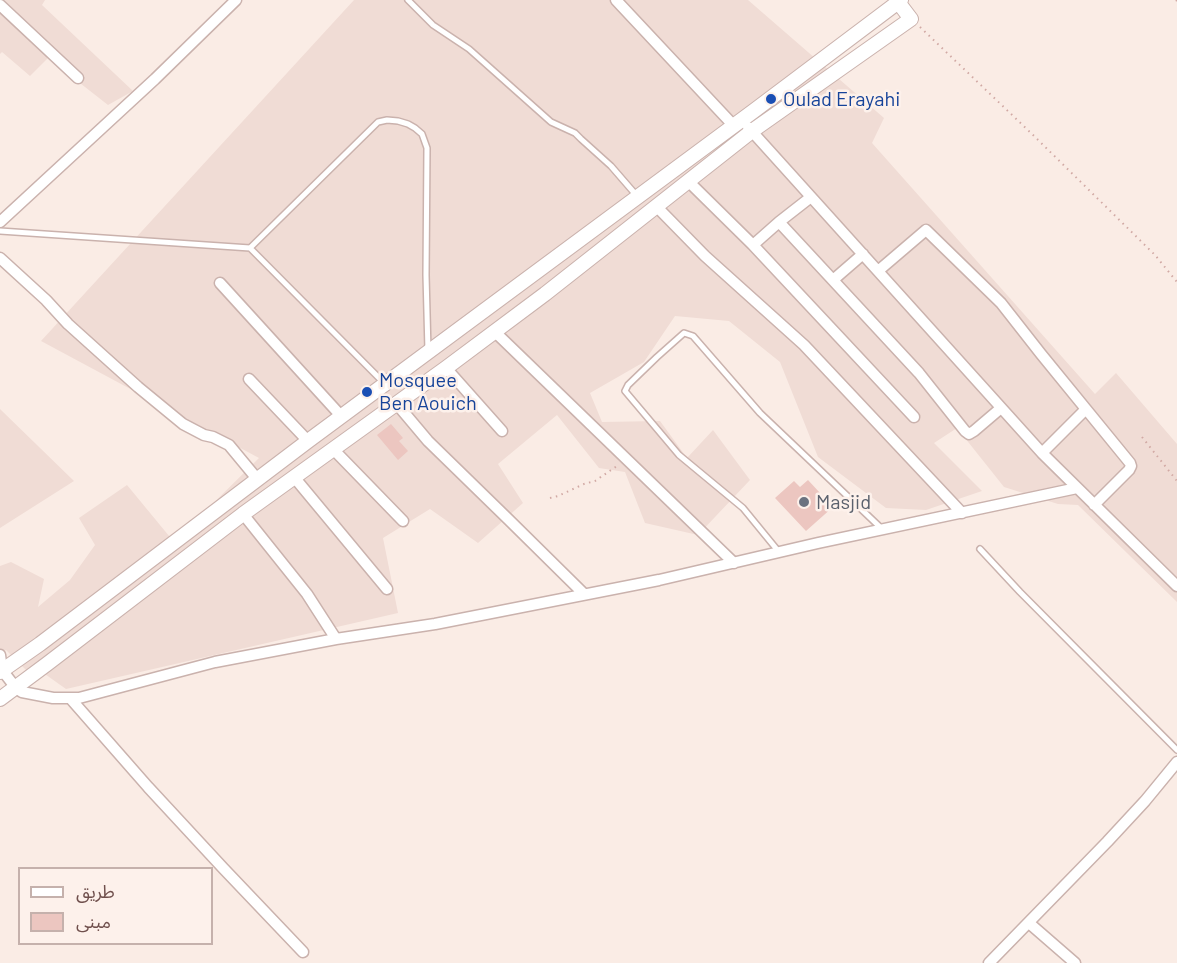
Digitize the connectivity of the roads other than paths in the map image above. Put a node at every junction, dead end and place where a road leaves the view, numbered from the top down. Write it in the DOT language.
graph roads {
  1 [pos="236,0"];
  2 [pos="408,0"];
  3 [pos="616,0"];
  4 [pos="899,1"];
  5 [pos="2,11"];
  6 [pos="78,78"];
  7 [pos="738,123"];
  8 [pos="752,131"];
  9 [pos="688,181"];
  10 [pos="638,197"];
  11 [pos="812,197"];
  12 [pos="656,206"];
  13 [pos="0,222"];
  14 [pos="779,222"];
  15 [pos="0,231"];
  16 [pos="573,245"];
  17 [pos="753,245"];
  18 [pos="250,248"];
  19 [pos="863,254"];
  20 [pos="0,258"];
  21 [pos="586,261"];
  22 [pos="878,271"];
  23 [pos="833,280"];
  24 [pos="220,283"];
  25 [pos="494,331"];
  26 [pos="428,353"];
  27 [pos="446,368"];
  28 [pos="249,379"];
  29 [pos="386,385"];
  30 [pos="396,403"];
  31 [pos="1001,408"];
  32 [pos="1086,409"];
  33 [pos="342,417"];
  34 [pos="914,417"];
  35 [pos="502,431"];
  36 [pos="308,441"];
  37 [pos="333,449"];
  38 [pos="1042,453"];
  39 [pos="294,477"];
  40 [pos="258,480"];
  41 [pos="1077,488"];
  42 [pos="1094,506"];
  43 [pos="962,513"];
  44 [pos="243,514"];
  45 [pos="404,521"];
  46 [pos="882,530"];
  47 [pos="980,549"];
  48 [pos="780,553"];
  49 [pos="734,563"];
  50 [pos="1177,586"];
  51 [pos="387,589"];
  52 [pos="584,594"];
  53 [pos="336,639"];
  54 [pos="0,655"];
  55 [pos="1,671"];
  56 [pos="16,688"];
  57 [pos="70,698"];
  58 [pos="0,699"];
  59 [pos="1177,750"];
  60 [pos="1177,762"];
  61 [pos="1029,923"];
  62 [pos="303,952"];
  63 [pos="989,963"];
  64 [pos="1075,963"];
  1 -- 13 [label="street"];
  2 -- 10 [label="lane"];
  3 -- 7 [label="street"];
  4 -- 7 [label="street"];
  4 -- 8 [label="street"];
  5 -- 6 [label="street"];
  7 -- 8 [label="street"];
  7 -- 10 [label="street"];
  8 -- 9 [label="street"];
  8 -- 11 [label="street"];
  9 -- 12 [label="street"];
  9 -- 17 [label="street"];
  10 -- 16 [label="street"];
  11 -- 14 [label="street"];
  11 -- 19 [label="street"];
  12 -- 21 [label="street"];
  12 -- 43 [label="street"];
  14 -- 17 [label="street"];
  14 -- 23 [label="street"];
  15 -- 18 [label="lane"];
  16 -- 21 [label="street"];
  16 -- 26 [label="street"];
  17 -- 34 [label="street"];
  18 -- 26 [label="lane"];
  18 -- 29 [label="lane"];
  19 -- 22 [label="street"];
  19 -- 23 [label="street"];
  20 -- 40 [label="street"];
  21 -- 25 [label="street"];
  22 -- 31 [label="street"];
  22 -- 32 [label="street"];
  23 -- 31 [label="street"];
  24 -- 33 [label="street"];
  25 -- 27 [label="street"];
  25 -- 49 [label="street"];
  26 -- 29 [label="street"];
  27 -- 30 [label="street"];
  27 -- 35 [label="street"];
  28 -- 36 [label="street"];
  29 -- 33 [label="street"];
  30 -- 37 [label="street"];
  30 -- 52 [label="street"];
  31 -- 38 [label="street"];
  32 -- 38 [label="street"];
  32 -- 42 [label="street"];
  33 -- 36 [label="street"];
  36 -- 40 [label="street"];
  37 -- 39 [label="street"];
  37 -- 45 [label="street"];
  38 -- 41 [label="street"];
  39 -- 44 [label="street"];
  39 -- 51 [label="street"];
  40 -- 55 [label="street"];
  41 -- 42 [label="street"];
  41 -- 43 [label="street"];
  42 -- 50 [label="street"];
  43 -- 46 [label="street"];
  44 -- 53 [label="street"];
  44 -- 56 [label="street"];
  46 -- 48 [label="street"];
  46 -- 48 [label="lane"];
  47 -- 59 [label="lane"];
  48 -- 49 [label="street"];
  49 -- 52 [label="street"];
  52 -- 53 [label="street"];
  53 -- 57 [label="street"];
  54 -- 55 [label="street"];
  55 -- 56 [label="street"];
  56 -- 57 [label="street"];
  56 -- 58 [label="street"];
  57 -- 62 [label="street"];
  60 -- 61 [label="street"];
  61 -- 63 [label="street"];
  61 -- 64 [label="street"];
}
